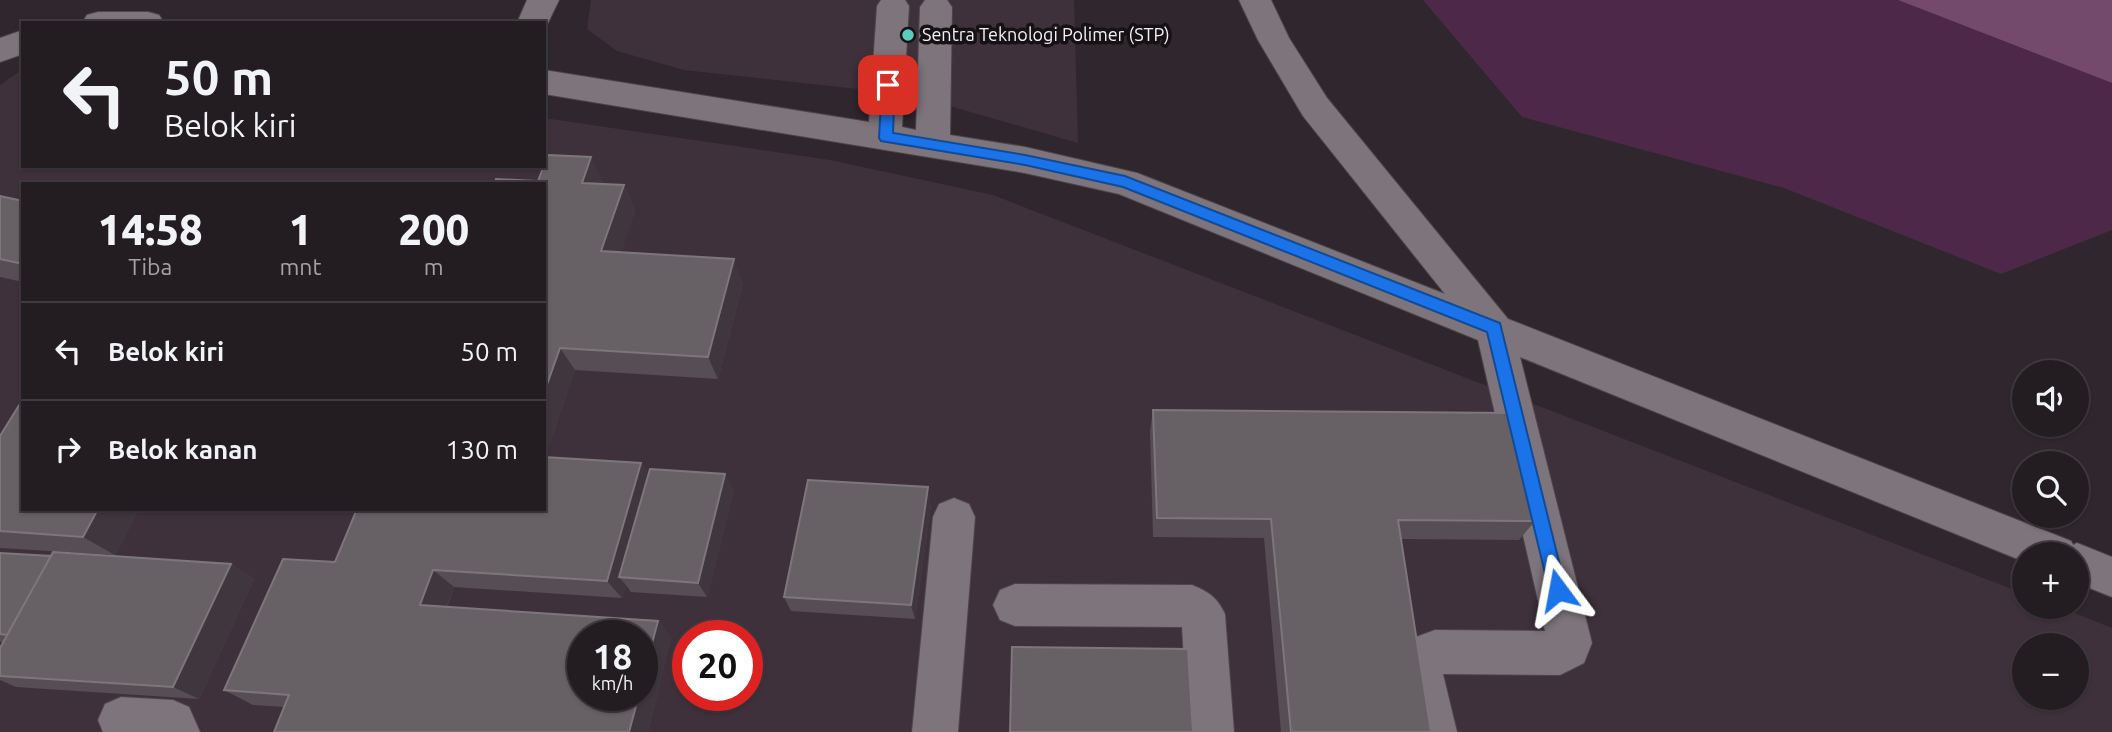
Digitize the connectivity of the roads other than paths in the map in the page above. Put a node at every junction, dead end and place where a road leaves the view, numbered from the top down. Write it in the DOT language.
graph roads {
  1 [pos="543,0"];
  2 [pos="1255,0"];
  3 [pos="891,3"];
  4 [pos="938,3"];
  5 [pos="534,21"];
  6 [pos="21,42"];
  7 [pos="0,51"];
  8 [pos="546,82"];
  9 [pos="886,138"];
  10 [pos="933,145"];
  11 [pos="1494,328"];
  12 [pos="954,517"];
  13 [pos="2024,542"];
  14 [pos="2089,568"];
  15 [pos="2112,578"];
  16 [pos="1015,606"];
  17 [pos="121,719"];
  18 [pos="177,732"];
  19 [pos="935,732"];
  20 [pos="1211,732"];
  21 [pos="1434,732"];
  1 -- 5 [label="lane"];
  2 -- 11 [label="lane"];
  3 -- 4 [label="lane"];
  3 -- 9 [label="lane"];
  4 -- 10 [label="lane"];
  6 -- 7 [label="lane"];
  8 -- 9 [label="lane"];
  9 -- 10 [label="lane"];
  10 -- 11 [label="lane"];
  11 -- 13 [label="lane"];
  11 -- 21 [label="lane"];
  12 -- 19 [label="lane"];
  14 -- 15 [label="lane"];
  16 -- 20 [label="lane"];
  17 -- 18 [label="lane"];
}
